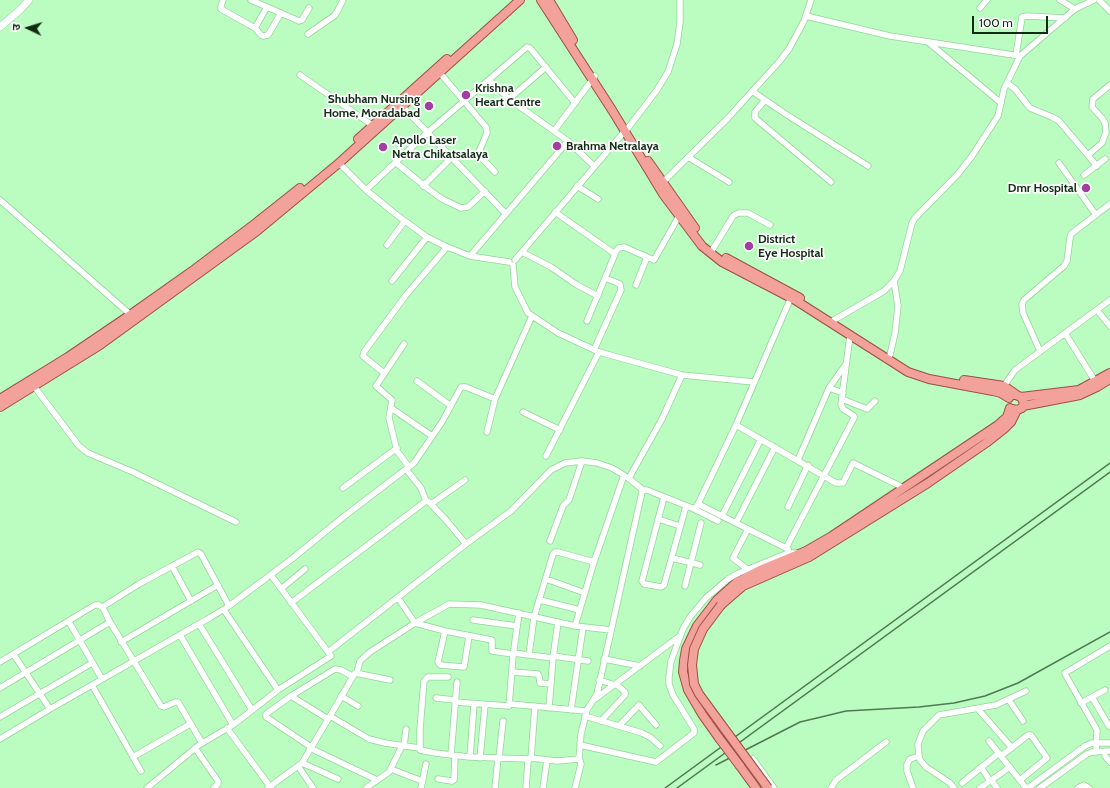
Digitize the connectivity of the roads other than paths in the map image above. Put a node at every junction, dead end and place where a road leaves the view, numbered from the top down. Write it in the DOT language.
graph roads {
  1 [pos="29,0"];
  2 [pos="223,0"];
  3 [pos="251,0"];
  4 [pos="343,0"];
  5 [pos="514,0"];
  6 [pos="520,0"];
  7 [pos="541,0"];
  8 [pos="549,0"];
  9 [pos="680,0"];
  10 [pos="811,0"];
  11 [pos="987,0"];
  12 [pos="1060,0"];
  13 [pos="1097,0"];
  14 [pos="267,7"];
  15 [pos="309,8"];
  16 [pos="980,8"];
  17 [pos="1075,9"];
  18 [pos="1110,11"];
  19 [pos="281,13"];
  20 [pos="806,16"];
  21 [pos="1065,18"];
  22 [pos="0,27"];
  23 [pos="256,28"];
  24 [pos="308,34"];
  25 [pos="927,42"];
  26 [pos="1018,56"];
  27 [pos="546,67"];
  28 [pos="440,73"];
  29 [pos="300,75"];
  30 [pos="594,77"];
  31 [pos="489,80"];
  32 [pos="1007,83"];
  33 [pos="1110,85"];
  34 [pos="752,91"];
  35 [pos="509,99"];
  36 [pos="765,100"];
  37 [pos="464,101"];
  38 [pos="575,103"];
  39 [pos="1002,103"];
  40 [pos="402,106"];
  41 [pos="372,126"];
  42 [pos="626,130"];
  43 [pos="554,131"];
  44 [pos="428,132"];
  45 [pos="1108,133"];
  46 [pos="568,141"];
  47 [pos="1088,155"];
  48 [pos="452,157"];
  49 [pos="688,157"];
  50 [pos="1106,159"];
  51 [pos="396,162"];
  52 [pos="339,163"];
  53 [pos="1059,163"];
  54 [pos="594,166"];
  55 [pos="868,166"];
  56 [pos="1097,166"];
  57 [pos="495,172"];
  58 [pos="1084,175"];
  59 [pos="663,182"];
  60 [pos="730,182"];
  61 [pos="831,182"];
  62 [pos="423,186"];
  63 [pos="577,186"];
  64 [pos="366,190"];
  65 [pos="485,191"];
  66 [pos="598,199"];
  67 [pos="0,200"];
  68 [pos="1110,204"];
  69 [pos="555,212"];
  70 [pos="506,214"];
  71 [pos="1096,215"];
  72 [pos="679,216"];
  73 [pos="404,222"];
  74 [pos="770,225"];
  75 [pos="427,237"];
  76 [pos="387,245"];
  77 [pos="447,247"];
  78 [pos="713,249"];
  79 [pos="522,252"];
  80 [pos="614,253"];
  81 [pos="470,256"];
  82 [pos="646,257"];
  83 [pos="512,262"];
  84 [pos="606,278"];
  85 [pos="392,281"];
  86 [pos="894,281"];
  87 [pos="636,286"];
  88 [pos="791,295"];
  89 [pos="598,296"];
  90 [pos="1110,300"];
  91 [pos="1097,310"];
  92 [pos="532,316"];
  93 [pos="133,317"];
  94 [pos="834,320"];
  95 [pos="588,321"];
  96 [pos="1110,326"];
  97 [pos="1065,333"];
  98 [pos="850,336"];
  99 [pos="404,344"];
  100 [pos="596,351"];
  101 [pos="1040,351"];
  102 [pos="890,355"];
  103 [pos="846,364"];
  104 [pos="384,373"];
  105 [pos="1110,373"];
  106 [pos="682,375"];
  107 [pos="1110,379"];
  108 [pos="417,381"];
  109 [pos="1096,381"];
  110 [pos="754,382"];
  111 [pos="33,385"];
  112 [pos="1004,386"];
  113 [pos="829,388"];
  114 [pos="842,396"];
  115 [pos="1016,396"];
  116 [pos="0,400"];
  117 [pos="495,400"];
  118 [pos="875,400"];
  119 [pos="451,406"];
  120 [pos="0,407"];
  121 [pos="391,408"];
  122 [pos="1016,408"];
  123 [pos="524,412"];
  124 [pos="736,425"];
  125 [pos="560,430"];
  126 [pos="487,432"];
  127 [pos="432,436"];
  128 [pos="761,439"];
  129 [pos="775,447"];
  130 [pos="397,448"];
  131 [pos="546,456"];
  132 [pos="798,460"];
  133 [pos="582,461"];
  134 [pos="808,465"];
  135 [pos="408,468"];
  136 [pos="825,475"];
  137 [pos="626,476"];
  138 [pos="464,480"];
  139 [pos="343,488"];
  140 [pos="904,488"];
  141 [pos="643,490"];
  142 [pos="664,497"];
  143 [pos="428,503"];
  144 [pos="698,504"];
  145 [pos="686,506"];
  146 [pos="788,507"];
  147 [pos="692,508"];
  148 [pos="720,518"];
  149 [pos="658,519"];
  150 [pos="862,520"];
  151 [pos="236,522"];
  152 [pos="701,523"];
  153 [pos="736,523"];
  154 [pos="680,526"];
  155 [pos="748,529"];
  156 [pos="550,541"];
  157 [pos="466,544"];
  158 [pos="786,548"];
  159 [pos="798,553"];
  160 [pos="672,558"];
  161 [pos="594,562"];
  162 [pos="691,562"];
  163 [pos="700,565"];
  164 [pos="172,566"];
  165 [pos="748,569"];
  166 [pos="305,570"];
  167 [pos="271,575"];
  168 [pos="546,580"];
  169 [pos="218,585"];
  170 [pos="685,586"];
  171 [pos="281,589"];
  172 [pos="585,592"];
  173 [pos="398,598"];
  174 [pos="540,600"];
  175 [pos="192,601"];
  176 [pos="719,602"];
  177 [pos="291,603"];
  178 [pos="230,606"];
  179 [pos="103,608"];
  180 [pos="224,610"];
  181 [pos="580,610"];
  182 [pos="519,613"];
  183 [pos="534,617"];
  184 [pos="473,620"];
  185 [pos="69,622"];
  186 [pos="110,622"];
  187 [pos="558,622"];
  188 [pos="415,623"];
  189 [pos="199,624"];
  190 [pos="517,626"];
  191 [pos="575,626"];
  192 [pos="583,627"];
  193 [pos="611,630"];
  194 [pos="445,631"];
  195 [pos="180,635"];
  196 [pos="469,636"];
  197 [pos="680,636"];
  198 [pos="80,640"];
  199 [pos="122,642"];
  200 [pos="1110,646"];
  201 [pos="328,652"];
  202 [pos="513,653"];
  203 [pos="14,654"];
  204 [pos="529,655"];
  205 [pos="553,657"];
  206 [pos="604,659"];
  207 [pos="578,660"];
  208 [pos="133,661"];
  209 [pos="588,661"];
  210 [pos="0,662"];
  211 [pos="92,663"];
  212 [pos="640,666"];
  213 [pos="512,672"];
  214 [pos="25,673"];
  215 [pos="354,674"];
  216 [pos="448,677"];
  217 [pos="102,679"];
  218 [pos="390,680"];
  219 [pos="600,680"];
  220 [pos="457,682"];
  221 [pos="551,684"];
  222 [pos="615,684"];
  223 [pos="92,685"];
  224 [pos="0,688"];
  225 [pos="278,690"];
  226 [pos="1104,690"];
  227 [pos="1026,691"];
  228 [pos="39,694"];
  229 [pos="291,696"];
  230 [pos="341,696"];
  231 [pos="1092,697"];
  232 [pos="436,698"];
  233 [pos="594,700"];
  234 [pos="1008,700"];
  235 [pos="455,701"];
  236 [pos="1081,703"];
  237 [pos="474,704"];
  238 [pos="510,704"];
  239 [pos="485,705"];
  240 [pos="358,706"];
  241 [pos="535,706"];
  242 [pos="549,708"];
  243 [pos="50,709"];
  244 [pos="978,709"];
  245 [pos="252,710"];
  246 [pos="571,710"];
  247 [pos="586,714"];
  248 [pos="0,717"];
  249 [pos="329,718"];
  250 [pos="503,721"];
  251 [pos="601,721"];
  252 [pos="1023,721"];
  253 [pos="190,724"];
  254 [pos="656,724"];
  255 [pos="233,725"];
  256 [pos="618,726"];
  257 [pos="1109,726"];
  258 [pos="227,728"];
  259 [pos="406,729"];
  260 [pos="0,739"];
  261 [pos="989,741"];
  262 [pos="886,742"];
  263 [pos="202,743"];
  264 [pos="580,744"];
  265 [pos="1110,744"];
  266 [pos="403,746"];
  267 [pos="660,746"];
  268 [pos="195,748"];
  269 [pos="311,748"];
  270 [pos="419,748"];
  271 [pos="1012,748"];
  272 [pos="1096,748"];
  273 [pos="1110,751"];
  274 [pos="1000,755"];
  275 [pos="133,756"];
  276 [pos="453,756"];
  277 [pos="919,756"];
  278 [pos="1105,756"];
  279 [pos="580,757"];
  280 [pos="470,758"];
  281 [pos="480,758"];
  282 [pos="499,758"];
  283 [pos="530,759"];
  284 [pos="547,760"];
  285 [pos="754,760"];
  286 [pos="1110,762"];
  287 [pos="300,764"];
  288 [pos="426,764"];
  289 [pos="981,767"];
  290 [pos="1010,767"];
  291 [pos="391,769"];
  292 [pos="141,771"];
  293 [pos="338,779"];
  294 [pos="438,779"];
  295 [pos="377,780"];
  296 [pos="1020,780"];
  297 [pos="422,781"];
  298 [pos="990,781"];
  299 [pos="962,783"];
  300 [pos="369,787"];
  301 [pos="147,788"];
  302 [pos="214,788"];
  303 [pos="269,788"];
  304 [pos="313,788"];
  305 [pos="421,788"];
  306 [pos="495,788"];
  307 [pos="526,788"];
  308 [pos="543,788"];
  309 [pos="576,788"];
  310 [pos="756,788"];
  311 [pos="768,788"];
  312 [pos="774,788"];
  313 [pos="831,788"];
  314 [pos="913,788"];
  315 [pos="954,788"];
  316 [pos="980,788"];
  317 [pos="996,788"];
  318 [pos="1027,788"];
  319 [pos="1040,788"];
  320 [pos="1078,788"];
  321 [pos="1089,788"];
  1 -- 22 [label="street"];
  2 -- 23 [label="street"];
  3 -- 14 [label="street"];
  4 -- 24 [label="street"];
  5 -- 41 [label="main road"];
  6 -- 28 [label="main road"];
  7 -- 30 [label="main road"];
  8 -- 30 [label="main road"];
  9 -- 42 [label="street"];
  10 -- 20 [label="street"];
  11 -- 16 [label="street"];
  12 -- 17 [label="street"];
  13 -- 17 [label="street"];
  13 -- 18 [label="street"];
  14 -- 19 [label="street"];
  14 -- 23 [label="street"];
  15 -- 19 [label="street"];
  17 -- 21 [label="street"];
  19 -- 23 [label="street"];
  20 -- 25 [label="street"];
  20 -- 34 [label="street"];
  21 -- 26 [label="street"];
  21 -- 26 [label="street"];
  25 -- 26 [label="street"];
  25 -- 39 [label="street"];
  26 -- 32 [label="street"];
  27 -- 31 [label="street"];
  27 -- 35 [label="street"];
  27 -- 38 [label="street"];
  28 -- 37 [label="street"];
  28 -- 40 [label="main road"];
  29 -- 41 [label="street"];
  30 -- 38 [label="street"];
  30 -- 42 [label="main road"];
  31 -- 35 [label="street"];
  31 -- 37 [label="street"];
  32 -- 39 [label="street"];
  32 -- 47 [label="street"];
  33 -- 45 [label="street"];
  34 -- 36 [label="street"];
  34 -- 49 [label="street"];
  35 -- 43 [label="street"];
  36 -- 55 [label="street"];
  36 -- 61 [label="street"];
  37 -- 44 [label="street"];
  37 -- 57 [label="street"];
  38 -- 43 [label="street"];
  39 -- 86 [label="street"];
  40 -- 44 [label="street"];
  40 -- 52 [label="main road"];
  41 -- 93 [label="main road"];
  42 -- 54 [label="street"];
  42 -- 59 [label="main road"];
  42 -- 72 [label="main road"];
  43 -- 46 [label="street"];
  44 -- 48 [label="street"];
  44 -- 51 [label="street"];
  45 -- 47 [label="street"];
  46 -- 54 [label="street"];
  46 -- 70 [label="street"];
  47 -- 56 [label="street"];
  48 -- 62 [label="street"];
  48 -- 65 [label="street"];
  49 -- 59 [label="street"];
  49 -- 60 [label="street"];
  50 -- 56 [label="street"];
  51 -- 62 [label="street"];
  51 -- 64 [label="street"];
  52 -- 64 [label="street"];
  52 -- 93 [label="main road"];
  53 -- 71 [label="street"];
  54 -- 63 [label="street"];
  56 -- 58 [label="street"];
  59 -- 78 [label="main road"];
  62 -- 65 [label="street"];
  63 -- 66 [label="street"];
  63 -- 69 [label="street"];
  64 -- 73 [label="street"];
  65 -- 70 [label="street"];
  67 -- 93 [label="street"];
  68 -- 71 [label="street"];
  69 -- 79 [label="street"];
  69 -- 80 [label="street"];
  70 -- 81 [label="street"];
  71 -- 101 [label="street"];
  72 -- 82 [label="street"];
  72 -- 88 [label="main road"];
  73 -- 75 [label="street"];
  73 -- 76 [label="street"];
  74 -- 78 [label="street"];
  75 -- 77 [label="street"];
  75 -- 85 [label="street"];
  77 -- 81 [label="street"];
  77 -- 104 [label="street"];
  78 -- 88 [label="main road"];
  79 -- 83 [label="street"];
  79 -- 89 [label="street"];
  80 -- 82 [label="street"];
  80 -- 84 [label="street"];
  81 -- 83 [label="street"];
  82 -- 87 [label="street"];
  83 -- 92 [label="street"];
  84 -- 89 [label="street"];
  84 -- 100 [label="street"];
  86 -- 94 [label="street"];
  86 -- 102 [label="street"];
  88 -- 94 [label="main road"];
  88 -- 98 [label="main road"];
  88 -- 110 [label="street"];
  89 -- 95 [label="street"];
  90 -- 91 [label="street"];
  91 -- 96 [label="street"];
  91 -- 97 [label="street"];
  92 -- 100 [label="street"];
  92 -- 117 [label="street"];
  93 -- 111 [label="main road"];
  93 -- 116 [label="main road"];
  94 -- 102 [label="main road"];
  97 -- 101 [label="street"];
  97 -- 109 [label="street"];
  98 -- 103 [label="street"];
  98 -- 115 [label="main road"];
  99 -- 104 [label="street"];
  100 -- 106 [label="street"];
  100 -- 125 [label="street"];
  101 -- 112 [label="street"];
  102 -- 112 [label="main road"];
  103 -- 113 [label="street"];
  103 -- 114 [label="street"];
  104 -- 121 [label="street"];
  105 -- 109 [label="main road"];
  106 -- 110 [label="street"];
  106 -- 137 [label="street"];
  107 -- 122 [label="main road"];
  108 -- 119 [label="street"];
  109 -- 115 [label="main road"];
  110 -- 124 [label="street"];
  111 -- 120 [label="main road"];
  111 -- 151 [label="street"];
  112 -- 115 [label="main road"];
  113 -- 114 [label="street"];
  113 -- 132 [label="street"];
  114 -- 118 [label="street"];
  114 -- 136 [label="street"];
  115 -- 122 [label="main road"];
  115 -- 122 [label="main road"];
  117 -- 119 [label="street"];
  117 -- 126 [label="street"];
  119 -- 127 [label="street"];
  121 -- 127 [label="street"];
  121 -- 130 [label="street"];
  122 -- 140 [label="main road"];
  122 -- 150 [label="main road"];
  123 -- 125 [label="street"];
  124 -- 128 [label="street"];
  124 -- 144 [label="street"];
  125 -- 131 [label="street"];
  127 -- 135 [label="street"];
  128 -- 129 [label="street"];
  128 -- 148 [label="street"];
  129 -- 132 [label="street"];
  129 -- 153 [label="street"];
  130 -- 135 [label="street"];
  130 -- 139 [label="street"];
  132 -- 134 [label="street"];
  133 -- 137 [label="street"];
  133 -- 156 [label="street"];
  133 -- 157 [label="street"];
  134 -- 136 [label="street"];
  134 -- 146 [label="street"];
  135 -- 143 [label="street"];
  135 -- 167 [label="street"];
  136 -- 140 [label="street"];
  136 -- 158 [label="street"];
  137 -- 141 [label="street"];
  137 -- 161 [label="street"];
  138 -- 143 [label="street"];
  140 -- 150 [label="main road"];
  141 -- 142 [label="street"];
  141 -- 193 [label="street"];
  142 -- 145 [label="street"];
  142 -- 149 [label="street"];
  143 -- 157 [label="street"];
  143 -- 177 [label="street"];
  144 -- 147 [label="street"];
  144 -- 148 [label="street"];
  145 -- 147 [label="street"];
  145 -- 154 [label="street"];
  147 -- 148 [label="street"];
  148 -- 153 [label="street"];
  149 -- 154 [label="street"];
  149 -- 160 [label="street"];
  150 -- 159 [label="main road"];
  150 -- 176 [label="main road"];
  152 -- 162 [label="street"];
  153 -- 155 [label="street"];
  154 -- 160 [label="street"];
  155 -- 158 [label="street"];
  155 -- 165 [label="street"];
  157 -- 173 [label="street"];
  158 -- 159 [label="street"];
  159 -- 165 [label="street"];
  159 -- 176 [label="main road"];
  160 -- 162 [label="street"];
  161 -- 168 [label="street"];
  161 -- 172 [label="street"];
  162 -- 163 [label="street"];
  162 -- 170 [label="street"];
  164 -- 169 [label="street"];
  164 -- 175 [label="street"];
  164 -- 179 [label="street"];
  165 -- 197 [label="street"];
  166 -- 171 [label="street"];
  167 -- 171 [label="street"];
  167 -- 178 [label="street"];
  168 -- 172 [label="street"];
  168 -- 174 [label="street"];
  169 -- 175 [label="street"];
  169 -- 178 [label="street"];
  171 -- 177 [label="street"];
  172 -- 181 [label="street"];
  173 -- 188 [label="street"];
  173 -- 201 [label="street"];
  174 -- 181 [label="street"];
  174 -- 183 [label="street"];
  175 -- 199 [label="street"];
  176 -- 310 [label="main road, bridge"];
  176 -- 311 [label="main road, bridge"];
  177 -- 201 [label="street"];
  178 -- 180 [label="street"];
  179 -- 185 [label="street"];
  179 -- 186 [label="street"];
  180 -- 189 [label="street"];
  180 -- 225 [label="street"];
  181 -- 191 [label="street"];
  182 -- 183 [label="street"];
  182 -- 188 [label="street"];
  182 -- 190 [label="street"];
  183 -- 187 [label="street"];
  183 -- 204 [label="street"];
  184 -- 190 [label="street"];
  185 -- 198 [label="street"];
  185 -- 203 [label="street"];
  186 -- 198 [label="street"];
  186 -- 199 [label="street"];
  187 -- 191 [label="street"];
  187 -- 205 [label="street"];
  188 -- 194 [label="street"];
  188 -- 215 [label="street"];
  189 -- 195 [label="street"];
  189 -- 245 [label="street"];
  190 -- 202 [label="street"];
  191 -- 192 [label="street"];
  192 -- 193 [label="street"];
  192 -- 207 [label="street"];
  193 -- 206 [label="street"];
  194 -- 196 [label="street"];
  194 -- 196 [label="street"];
  195 -- 208 [label="street"];
  195 -- 255 [label="street"];
  196 -- 202 [label="street"];
  197 -- 212 [label="street"];
  197 -- 264 [label="street"];
  198 -- 211 [label="street"];
  198 -- 214 [label="street"];
  199 -- 208 [label="street"];
  200 -- 236 [label="street"];
  201 -- 225 [label="street"];
  202 -- 204 [label="street"];
  202 -- 213 [label="street"];
  203 -- 210 [label="street"];
  203 -- 214 [label="street"];
  204 -- 205 [label="street"];
  205 -- 207 [label="street"];
  205 -- 221 [label="street"];
  206 -- 212 [label="street"];
  206 -- 219 [label="street"];
  207 -- 209 [label="street"];
  207 -- 246 [label="street"];
  208 -- 217 [label="street"];
  208 -- 253 [label="street"];
  211 -- 217 [label="street"];
  211 -- 228 [label="street"];
  212 -- 222 [label="street"];
  213 -- 221 [label="street"];
  213 -- 238 [label="street"];
  214 -- 224 [label="street"];
  214 -- 228 [label="street"];
  215 -- 218 [label="street"];
  215 -- 229 [label="street"];
  215 -- 230 [label="street"];
  216 -- 270 [label="street"];
  217 -- 223 [label="street"];
  219 -- 222 [label="street"];
  219 -- 233 [label="street"];
  220 -- 235 [label="street"];
  221 -- 242 [label="street"];
  222 -- 233 [label="street"];
  222 -- 251 [label="street"];
  223 -- 243 [label="street"];
  223 -- 275 [label="street"];
  225 -- 245 [label="street"];
  226 -- 231 [label="street"];
  227 -- 234 [label="street"];
  228 -- 243 [label="street"];
  228 -- 248 [label="street"];
  229 -- 249 [label="street"];
  229 -- 269 [label="street"];
  230 -- 240 [label="street"];
  230 -- 249 [label="street"];
  231 -- 236 [label="street"];
  231 -- 257 [label="street"];
  232 -- 235 [label="street"];
  233 -- 247 [label="street"];
  234 -- 244 [label="street"];
  234 -- 252 [label="street"];
  235 -- 237 [label="street"];
  235 -- 276 [label="street"];
  236 -- 272 [label="street"];
  237 -- 239 [label="street"];
  237 -- 280 [label="street"];
  238 -- 239 [label="street"];
  238 -- 241 [label="street"];
  239 -- 281 [label="street"];
  241 -- 242 [label="street"];
  241 -- 283 [label="street"];
  242 -- 246 [label="street"];
  243 -- 260 [label="street"];
  244 -- 271 [label="street"];
  244 -- 277 [label="street"];
  245 -- 255 [label="street"];
  246 -- 247 [label="street"];
  247 -- 251 [label="street"];
  247 -- 264 [label="street"];
  249 -- 266 [label="street"];
  249 -- 269 [label="street"];
  250 -- 282 [label="street"];
  251 -- 256 [label="street"];
  253 -- 263 [label="street"];
  253 -- 275 [label="street"];
  254 -- 256 [label="street"];
  255 -- 258 [label="street"];
  256 -- 267 [label="street"];
  258 -- 263 [label="street"];
  258 -- 303 [label="street"];
  259 -- 266 [label="street"];
  261 -- 274 [label="street"];
  262 -- 313 [label="street"];
  263 -- 268 [label="street"];
  264 -- 279 [label="street"];
  265 -- 272 [label="street"];
  266 -- 270 [label="street"];
  266 -- 291 [label="street"];
  268 -- 301 [label="street"];
  268 -- 302 [label="street"];
  269 -- 287 [label="street"];
  269 -- 295 [label="street"];
  270 -- 276 [label="street"];
  271 -- 274 [label="street"];
  271 -- 296 [label="street"];
  272 -- 273 [label="street"];
  272 -- 318 [label="street"];
  272 -- 319 [label="street"];
  274 -- 289 [label="street"];
  274 -- 290 [label="street"];
  275 -- 292 [label="street"];
  276 -- 280 [label="street"];
  276 -- 294 [label="street"];
  277 -- 314 [label="street"];
  277 -- 315 [label="street"];
  278 -- 286 [label="street"];
  279 -- 284 [label="street"];
  279 -- 309 [label="street"];
  280 -- 281 [label="street"];
  281 -- 282 [label="street"];
  282 -- 283 [label="street"];
  282 -- 306 [label="street"];
  283 -- 284 [label="street"];
  283 -- 307 [label="street"];
  284 -- 308 [label="street"];
  285 -- 312 [label="street"];
  287 -- 293 [label="street"];
  287 -- 303 [label="street"];
  287 -- 304 [label="street"];
  288 -- 297 [label="street"];
  289 -- 298 [label="street"];
  289 -- 299 [label="street"];
  290 -- 296 [label="street"];
  290 -- 298 [label="street"];
  291 -- 295 [label="street"];
  291 -- 297 [label="street"];
  295 -- 300 [label="street"];
  296 -- 318 [label="street"];
  297 -- 305 [label="street"];
  298 -- 316 [label="street"];
  298 -- 317 [label="street"];
  320 -- 321 [label="street"];
}
